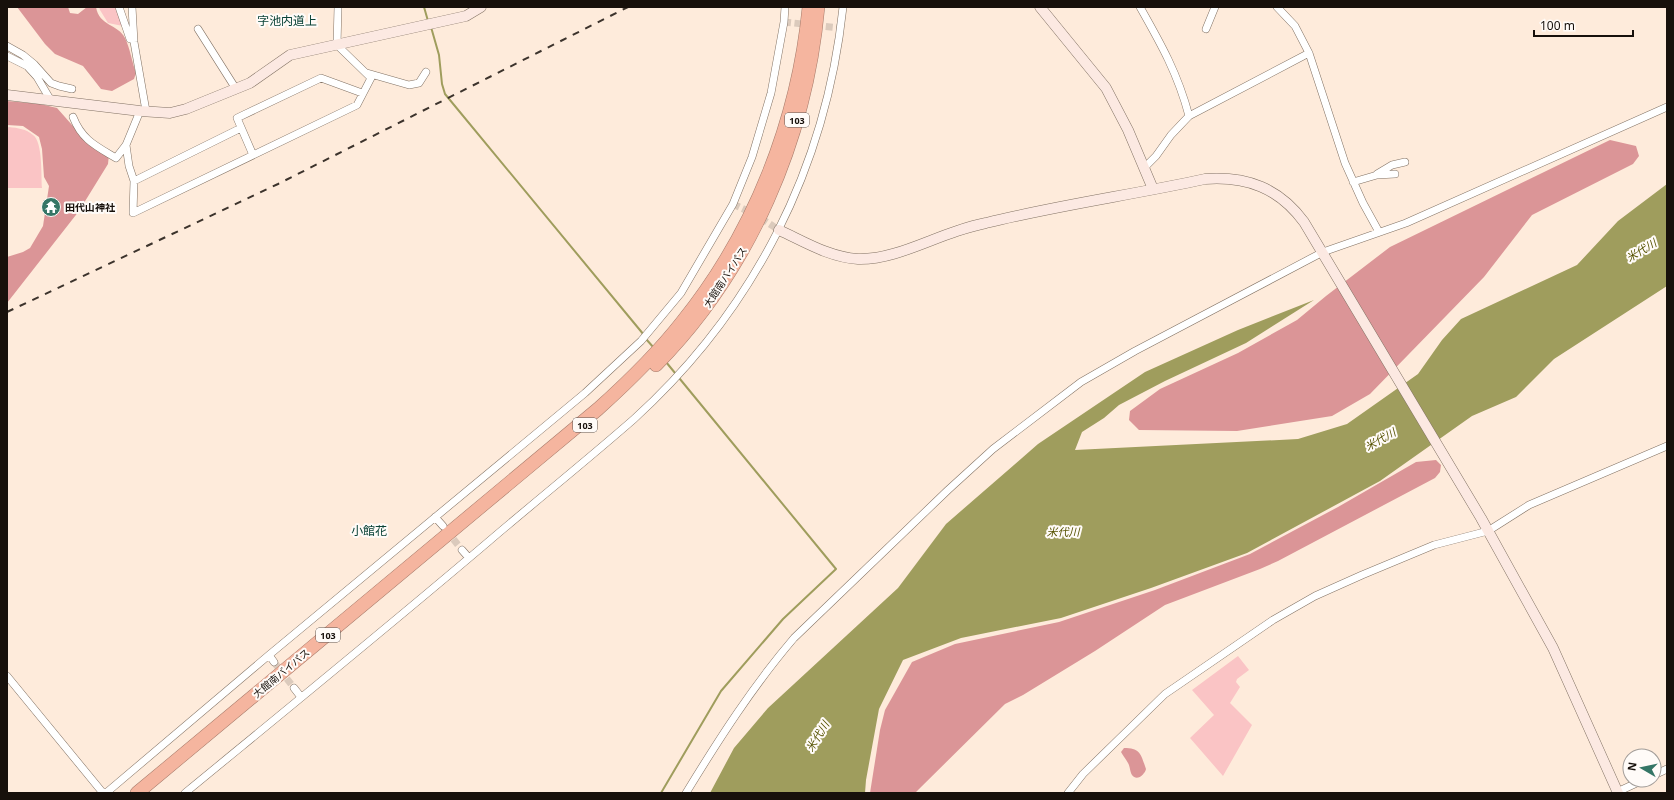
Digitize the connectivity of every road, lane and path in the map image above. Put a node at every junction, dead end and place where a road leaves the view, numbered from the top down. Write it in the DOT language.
graph roads {
  1 [pos="118,7"];
  2 [pos="132,7"];
  3 [pos="338,7"];
  4 [pos="482,7"];
  5 [pos="785,7"];
  6 [pos="808,7"];
  7 [pos="818,7"];
  8 [pos="842,7"];
  9 [pos="1040,7"];
  10 [pos="1140,7"];
  11 [pos="1215,7"];
  12 [pos="1277,7"];
  13 [pos="198,29"];
  14 [pos="1206,29"];
  15 [pos="337,45"];
  16 [pos="7,46"];
  17 [pos="136,52"];
  18 [pos="1309,54"];
  19 [pos="7,56"];
  20 [pos="426,72"];
  21 [pos="367,73"];
  22 [pos="72,89"];
  23 [pos="236,89"];
  24 [pos="362,93"];
  25 [pos="7,95"];
  26 [pos="50,99"];
  27 [pos="1667,107"];
  28 [pos="143,111"];
  29 [pos="1189,116"];
  30 [pos="73,117"];
  31 [pos="241,128"];
  32 [pos="126,145"];
  33 [pos="253,155"];
  34 [pos="1405,162"];
  35 [pos="1144,168"];
  36 [pos="1395,174"];
  37 [pos="1377,175"];
  38 [pos="134,181"];
  39 [pos="1353,182"];
  40 [pos="1153,189"];
  41 [pos="779,230"];
  42 [pos="1379,232"];
  43 [pos="1325,256"];
  44 [pos="669,345"];
  45 [pos="1667,446"];
  46 [pos="436,517"];
  47 [pos="443,526"];
  48 [pos="1488,531"];
  49 [pos="462,550"];
  50 [pos="468,558"];
  51 [pos="269,655"];
  52 [pos="274,662"];
  53 [pos="7,676"];
  54 [pos="294,688"];
  55 [pos="301,697"];
  56 [pos="1627,788"];
  57 [pos="103,793"];
  58 [pos="106,793"];
  59 [pos="137,793"];
  60 [pos="185,793"];
  61 [pos="686,793"];
  62 [pos="1068,793"];
  63 [pos="1617,793"];
  1 -- 17 [label="street"];
  2 -- 17 [label="street"];
  3 -- 15 [label="street"];
  4 -- 15 [label="street"];
  5 -- 46 [label="street"];
  6 -- 44 [label="highway, 大館南バイパス / 103"];
  7 -- 44 [label="highway, 大館南バイパス / 103"];
  8 -- 41 [label="street"];
  9 -- 35 [label="street"];
  10 -- 29 [label="street"];
  11 -- 14 [label="street"];
  12 -- 18 [label="street"];
  13 -- 23 [label="street"];
  15 -- 21 [label="street"];
  15 -- 23 [label="street"];
  16 -- 22 [label="street"];
  17 -- 28 [label="street"];
  18 -- 29 [label="street"];
  18 -- 39 [label="street"];
  19 -- 26 [label="street"];
  20 -- 21 [label="street"];
  21 -- 24 [label="street"];
  23 -- 28 [label="street"];
  24 -- 31 [label="street"];
  24 -- 33 [label="street"];
  25 -- 26 [label="street"];
  26 -- 28 [label="street"];
  27 -- 42 [label="street"];
  28 -- 32 [label="street"];
  29 -- 35 [label="street"];
  30 -- 32 [label="street"];
  31 -- 33 [label="street"];
  31 -- 38 [label="street"];
  32 -- 38 [label="street"];
  33 -- 38 [label="street"];
  34 -- 37 [label="street"];
  35 -- 40 [label="street"];
  36 -- 37 [label="street"];
  37 -- 39 [label="street"];
  39 -- 42 [label="street"];
  40 -- 41 [label="street"];
  40 -- 43 [label="street"];
  41 -- 50 [label="street"];
  42 -- 43 [label="street"];
  43 -- 48 [label="street"];
  43 -- 61 [label="street"];
  44 -- 59 [label="highway, 大館南バイパス / 103"];
  45 -- 48 [label="street"];
  46 -- 47 [label="street"];
  46 -- 51 [label="street"];
  48 -- 62 [label="street"];
  48 -- 63 [label="street"];
  49 -- 50 [label="street"];
  50 -- 55 [label="street"];
  51 -- 52 [label="street"];
  51 -- 58 [label="street"];
  53 -- 57 [label="street"];
  54 -- 55 [label="street"];
  55 -- 60 [label="street"];
  56 -- 63 [label="street"];
}
